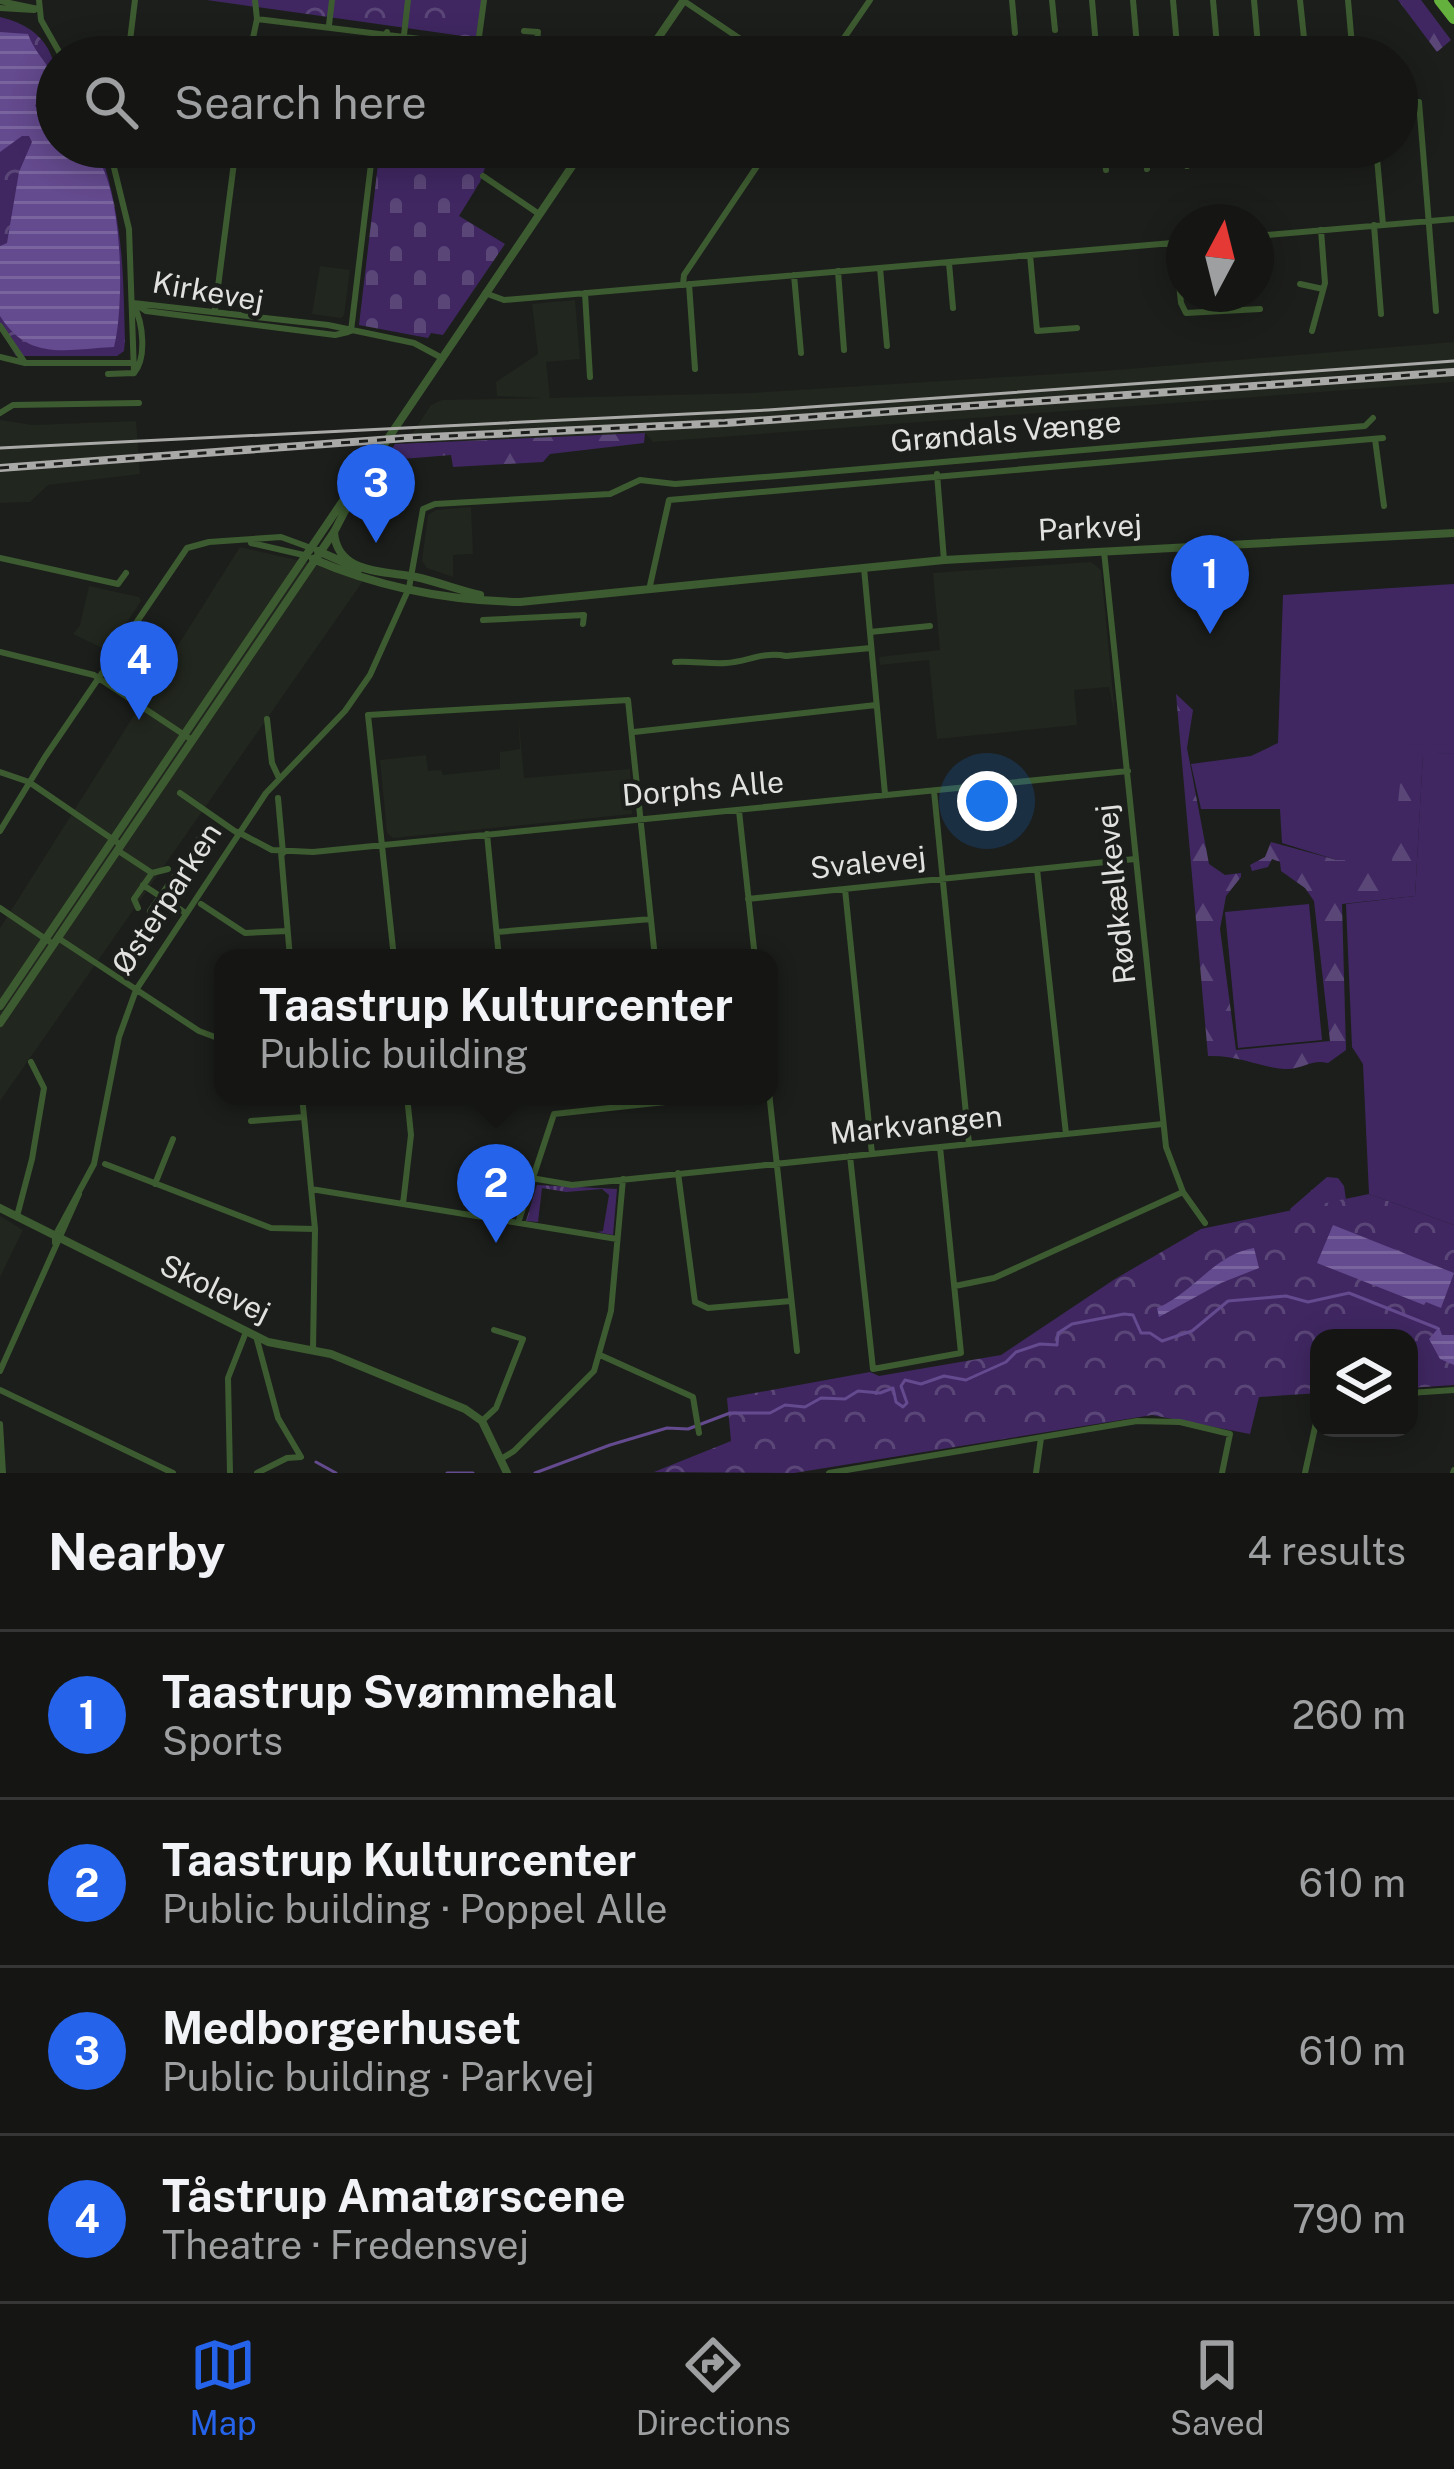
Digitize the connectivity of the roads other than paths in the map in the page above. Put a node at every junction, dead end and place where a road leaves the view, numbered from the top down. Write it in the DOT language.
graph roads {
  1 [pos="135,0"];
  2 [pos="255,0"];
  3 [pos="332,0"];
  4 [pos="408,0"];
  5 [pos="484,0"];
  6 [pos="684,0"];
  7 [pos="870,0"];
  8 [pos="1012,0"];
  9 [pos="1052,0"];
  10 [pos="1092,0"];
  11 [pos="1133,0"];
  12 [pos="1173,0"];
  13 [pos="1214,0"];
  14 [pos="1254,0"];
  15 [pos="1300,0"];
  16 [pos="1348,0"];
  17 [pos="1440,0"];
  18 [pos="0,4"];
  19 [pos="39,4"];
  20 [pos="1454,18"];
  21 [pos="257,19"];
  22 [pos="329,25"];
  23 [pos="1055,30"];
  24 [pos="524,31"];
  25 [pos="387,32"];
  26 [pos="1015,33"];
  27 [pos="404,35"];
  28 [pos="53,36"];
  29 [pos="131,36"];
  30 [pos="253,36"];
  31 [pos="387,36"];
  32 [pos="412,36"];
  33 [pos="479,36"];
  34 [pos="538,36"];
  35 [pos="659,36"];
  36 [pos="736,36"];
  37 [pos="845,36"];
  38 [pos="1095,36"];
  39 [pos="1136,36"];
  40 [pos="1176,36"];
  41 [pos="1216,36"];
  42 [pos="1256,36"];
  43 [pos="1304,36"];
  44 [pos="1351,36"];
  45 [pos="1419,102"];
  46 [pos="114,168"];
  47 [pos="233,168"];
  48 [pos="370,168"];
  49 [pos="570,168"];
  50 [pos="756,168"];
  51 [pos="1377,168"];
  52 [pos="483,176"];
  53 [pos="539,214"];
  54 [pos="1454,218"];
  55 [pos="1430,220"];
  56 [pos="1379,225"];
  57 [pos="1321,230"];
  58 [pos="1274,234"];
  59 [pos="1166,243"];
  60 [pos="1030,255"];
  61 [pos="949,262"];
  62 [pos="880,268"];
  63 [pos="838,272"];
  64 [pos="794,275"];
  65 [pos="1300,284"];
  66 [pos="686,285"];
  67 [pos="1323,289"];
  68 [pos="485,293"];
  69 [pos="585,293"];
  70 [pos="133,303"];
  71 [pos="953,308"];
  72 [pos="1436,311"];
  73 [pos="1186,312"];
  74 [pos="1226,312"];
  75 [pos="1382,314"];
  76 [pos="214,315"];
  77 [pos="0,326"];
  78 [pos="1037,328"];
  79 [pos="1077,328"];
  80 [pos="1024,330"];
  81 [pos="351,331"];
  82 [pos="1312,331"];
  83 [pos="887,346"];
  84 [pos="844,350"];
  85 [pos="802,353"];
  86 [pos="0,357"];
  87 [pos="442,358"];
  88 [pos="25,363"];
  89 [pos="134,363"];
  90 [pos="695,369"];
  91 [pos="134,373"];
  92 [pos="108,374"];
  93 [pos="590,377"];
  94 [pos="139,403"];
  95 [pos="0,413"];
  96 [pos="1373,418"];
  97 [pos="364,474"];
  98 [pos="937,474"];
  99 [pos="1384,506"];
  100 [pos="334,532"];
  101 [pos="1454,532"];
  102 [pos="1105,551"];
  103 [pos="312,553"];
  104 [pos="0,558"];
  105 [pos="944,560"];
  106 [pos="864,568"];
  107 [pos="362,571"];
  108 [pos="126,574"];
  109 [pos="412,576"];
  110 [pos="409,588"];
  111 [pos="649,590"];
  112 [pos="524,600"];
  113 [pos="526,618"];
  114 [pos="483,620"];
  115 [pos="583,624"];
  116 [pos="930,626"];
  117 [pos="870,632"];
  118 [pos="871,648"];
  119 [pos="0,652"];
  120 [pos="675,662"];
  121 [pos="100,678"];
  122 [pos="876,705"];
  123 [pos="268,719"];
  124 [pos="634,732"];
  125 [pos="188,737"];
  126 [pos="1128,771"];
  127 [pos="0,772"];
  128 [pos="279,778"];
  129 [pos="29,782"];
  130 [pos="934,791"];
  131 [pos="180,793"];
  132 [pos="885,794"];
  133 [pos="278,798"];
  134 [pos="739,811"];
  135 [pos="643,818"];
  136 [pos="0,831"];
  137 [pos="238,832"];
  138 [pos="487,834"];
  139 [pos="200,839"];
  140 [pos="117,845"];
  141 [pos="383,845"];
  142 [pos="282,852"];
  143 [pos="188,856"];
  144 [pos="1135,859"];
  145 [pos="1036,869"];
  146 [pos="152,873"];
  147 [pos="940,879"];
  148 [pos="143,885"];
  149 [pos="845,889"];
  150 [pos="161,896"];
  151 [pos="748,899"];
  152 [pos="201,904"];
  153 [pos="0,908"];
  154 [pos="138,908"];
  155 [pos="150,911"];
  156 [pos="184,912"];
  157 [pos="651,919"];
  158 [pos="287,931"];
  159 [pos="497,932"];
  160 [pos="52,938"];
  161 [pos="289,949"];
  162 [pos="393,949"];
  163 [pos="499,949"];
  164 [pos="654,949"];
  165 [pos="754,949"];
  166 [pos="136,990"];
  167 [pos="0,1006"];
  168 [pos="0,1024"];
  169 [pos="214,1037"];
  170 [pos="31,1062"];
  171 [pos="303,1105"];
  172 [pos="408,1105"];
  173 [pos="629,1105"];
  174 [pos="770,1105"];
  175 [pos="304,1117"];
  176 [pos="251,1121"];
  177 [pos="1163,1124"];
  178 [pos="1066,1134"];
  179 [pos="173,1138"];
  180 [pos="969,1144"];
  181 [pos="940,1147"];
  182 [pos="872,1154"];
  183 [pos="850,1156"];
  184 [pos="777,1163"];
  185 [pos="105,1164"];
  186 [pos="678,1173"];
  187 [pos="531,1178"];
  188 [pos="623,1179"];
  189 [pos="155,1184"];
  190 [pos="311,1189"];
  191 [pos="1183,1192"];
  192 [pos="403,1204"];
  193 [pos="0,1208"];
  194 [pos="16,1216"];
  195 [pos="1205,1222"];
  196 [pos="518,1223"];
  197 [pos="315,1228"];
  198 [pos="56,1239"];
  199 [pos="617,1239"];
  200 [pos="955,1286"];
  201 [pos="791,1301"];
  202 [pos="494,1330"];
  203 [pos="251,1334"];
  204 [pos="313,1351"];
  205 [pos="797,1352"];
  206 [pos="600,1355"];
  207 [pos="0,1371"];
  208 [pos="0,1390"];
  209 [pos="1454,1390"];
  210 [pos="1418,1392"];
  211 [pos="482,1421"];
  212 [pos="0,1424"];
  213 [pos="697,1428"];
  214 [pos="1313,1437"];
  215 [pos="1041,1438"];
  216 [pos="501,1459"];
  217 [pos="849,1471"];
  218 [pos="3,1473"];
  219 [pos="173,1473"];
  220 [pos="230,1473"];
  221 [pos="257,1473"];
  222 [pos="508,1473"];
  223 [pos="829,1473"];
  224 [pos="1036,1473"];
  225 [pos="1222,1473"];
  226 [pos="1305,1473"];
  1 -- 29 [label="street"];
  2 -- 21 [label="street"];
  3 -- 22 [label="street"];
  4 -- 27 [label="street"];
  5 -- 33 [label="street"];
  6 -- 35 [label="street"];
  6 -- 36 [label="street"];
  7 -- 37 [label="street"];
  8 -- 26 [label="street"];
  9 -- 23 [label="street"];
  10 -- 38 [label="street"];
  11 -- 39 [label="street"];
  12 -- 40 [label="street"];
  13 -- 41 [label="street"];
  14 -- 42 [label="street"];
  15 -- 43 [label="street"];
  16 -- 44 [label="street"];
  17 -- 20 [label="highway"];
  18 -- 19 [label="street"];
  19 -- 28 [label="street"];
  21 -- 22 [label="street"];
  21 -- 30 [label="street"];
  22 -- 25 [label="street"];
  24 -- 34 [label="street"];
  25 -- 27 [label="street"];
  25 -- 31 [label="street"];
  27 -- 32 [label="street"];
  45 -- 55 [label="street"];
  46 -- 70 [label="street"];
  47 -- 76 [label="street"];
  48 -- 81 [label="street"];
  49 -- 53 [label="street"];
  50 -- 66 [label="street"];
  51 -- 56 [label="street"];
  52 -- 53 [label="street"];
  53 -- 68 [label="street"];
  54 -- 55 [label="street"];
  55 -- 56 [label="street"];
  55 -- 72 [label="street"];
  56 -- 57 [label="street"];
  56 -- 75 [label="street"];
  57 -- 58 [label="street"];
  57 -- 67 [label="street"];
  59 -- 60 [label="street"];
  60 -- 61 [label="street"];
  60 -- 78 [label="street"];
  61 -- 62 [label="street"];
  61 -- 71 [label="street"];
  62 -- 63 [label="street"];
  62 -- 83 [label="street"];
  63 -- 64 [label="street"];
  63 -- 84 [label="street"];
  64 -- 66 [label="street"];
  64 -- 85 [label="street"];
  65 -- 67 [label="street"];
  66 -- 69 [label="street"];
  66 -- 90 [label="street"];
  67 -- 82 [label="street"];
  68 -- 69 [label="street"];
  68 -- 87 [label="street"];
  69 -- 93 [label="street"];
  70 -- 76 [label="street, Kirkevej"];
  70 -- 89 [label="street"];
  70 -- 91 [label="street"];
  73 -- 74 [label="street"];
  76 -- 81 [label="street, Kirkevej"];
  77 -- 88 [label="street"];
  78 -- 79 [label="street"];
  78 -- 80 [label="street"];
  81 -- 87 [label="street, Kirkevej"];
  86 -- 88 [label="street"];
  87 -- 97 [label="street"];
  88 -- 89 [label="street"];
  89 -- 91 [label="street"];
  91 -- 92 [label="street"];
  94 -- 95 [label="street"];
  96 -- 109 [label="street, Grøndals Vænge"];
  97 -- 100 [label="street"];
  97 -- 103 [label="street"];
  98 -- 99 [label="street"];
  98 -- 105 [label="street"];
  98 -- 111 [label="street"];
  100 -- 103 [label="street"];
  100 -- 107 [label="street"];
  101 -- 102 [label="street, Parkvej"];
  102 -- 105 [label="street, Parkvej"];
  102 -- 126 [label="street, Rødkælkevej"];
  103 -- 107 [label="street, Parkvej"];
  103 -- 110 [label="street, Parkvej"];
  103 -- 121 [label="street"];
  103 -- 125 [label="street"];
  104 -- 108 [label="street"];
  105 -- 106 [label="street, Parkvej"];
  106 -- 111 [label="street, Parkvej"];
  106 -- 117 [label="street"];
  107 -- 109 [label="street, Parkvej"];
  109 -- 110 [label="street, Østerparken"];
  109 -- 112 [label="street, Parkvej"];
  110 -- 112 [label="street, Parkvej"];
  110 -- 128 [label="street, Østerparken"];
  111 -- 112 [label="street, Parkvej"];
  112 -- 113 [label="street"];
  113 -- 114 [label="street"];
  113 -- 115 [label="street"];
  116 -- 117 [label="street"];
  117 -- 118 [label="street"];
  118 -- 120 [label="street"];
  118 -- 122 [label="street"];
  119 -- 121 [label="street"];
  121 -- 125 [label="street"];
  121 -- 129 [label="street"];
  122 -- 124 [label="street"];
  122 -- 132 [label="street"];
  123 -- 128 [label="street"];
  124 -- 135 [label="street"];
  124 -- 141 [label="street"];
  125 -- 140 [label="street"];
  126 -- 130 [label="street, Dorphs Alle"];
  126 -- 144 [label="street, Rødkælkevej"];
  127 -- 129 [label="street"];
  128 -- 137 [label="street, Østerparken"];
  129 -- 136 [label="street"];
  129 -- 140 [label="street"];
  130 -- 132 [label="street, Dorphs Alle"];
  130 -- 147 [label="street"];
  131 -- 137 [label="street, Dorphs Alle"];
  132 -- 134 [label="street, Dorphs Alle"];
  133 -- 142 [label="street"];
  134 -- 135 [label="street, Dorphs Alle"];
  134 -- 151 [label="street"];
  135 -- 138 [label="street, Dorphs Alle"];
  135 -- 157 [label="street"];
  137 -- 142 [label="street, Dorphs Alle"];
  137 -- 156 [label="street, Østerparken"];
  138 -- 141 [label="street, Dorphs Alle"];
  138 -- 159 [label="street"];
  139 -- 143 [label="street"];
  140 -- 146 [label="street"];
  140 -- 160 [label="street"];
  141 -- 142 [label="street, Dorphs Alle"];
  141 -- 162 [label="street"];
  142 -- 158 [label="street"];
  144 -- 145 [label="street, Svalevej"];
  144 -- 177 [label="street, Rødkælkevej"];
  145 -- 147 [label="street, Svalevej"];
  145 -- 178 [label="street"];
  146 -- 148 [label="street"];
  146 -- 150 [label="street"];
  147 -- 149 [label="street, Svalevej"];
  147 -- 180 [label="street"];
  148 -- 150 [label="street"];
  148 -- 154 [label="street"];
  149 -- 151 [label="street, Svalevej"];
  149 -- 182 [label="street"];
  150 -- 155 [label="street"];
  150 -- 156 [label="street"];
  151 -- 165 [label="street"];
  152 -- 158 [label="street"];
  153 -- 160 [label="street"];
  156 -- 166 [label="street, Østerparken"];
  157 -- 159 [label="street"];
  157 -- 164 [label="street"];
  158 -- 161 [label="street"];
  159 -- 163 [label="street"];
  160 -- 166 [label="street"];
  160 -- 167 [label="street"];
  160 -- 168 [label="street"];
  166 -- 169 [label="street"];
  166 -- 198 [label="street, Østerparken"];
  170 -- 194 [label="street"];
  171 -- 175 [label="street"];
  172 -- 192 [label="street"];
  173 -- 187 [label="street"];
  174 -- 184 [label="street"];
  175 -- 176 [label="street"];
  175 -- 190 [label="street"];
  177 -- 178 [label="street, Markvangen"];
  177 -- 191 [label="street, Rødkælkevej"];
  178 -- 180 [label="street, Markvangen"];
  179 -- 189 [label="street"];
  180 -- 181 [label="street, Markvangen"];
  181 -- 182 [label="street, Markvangen"];
  181 -- 200 [label="street"];
  182 -- 183 [label="street, Markvangen"];
  183 -- 184 [label="street, Markvangen"];
  183 -- 200 [label="street"];
  184 -- 186 [label="street, Markvangen"];
  184 -- 201 [label="street"];
  185 -- 189 [label="street"];
  186 -- 188 [label="street, Markvangen"];
  186 -- 201 [label="street"];
  187 -- 188 [label="street, Markvangen"];
  187 -- 196 [label="street"];
  188 -- 199 [label="street"];
  189 -- 197 [label="street"];
  190 -- 192 [label="street"];
  190 -- 197 [label="street"];
  191 -- 195 [label="street, Rødkælkevej"];
  191 -- 200 [label="street"];
  192 -- 196 [label="street"];
  193 -- 194 [label="street, Skolevej"];
  194 -- 198 [label="street, Skolevej"];
  196 -- 199 [label="street"];
  197 -- 204 [label="street"];
  198 -- 203 [label="street, Skolevej"];
  198 -- 207 [label="street, Østerparken"];
  199 -- 206 [label="street"];
  201 -- 205 [label="street"];
  202 -- 211 [label="street"];
  203 -- 204 [label="street, Skolevej"];
  203 -- 220 [label="street"];
  203 -- 221 [label="street"];
  204 -- 211 [label="street, Skolevej"];
  206 -- 213 [label="street"];
  206 -- 216 [label="street"];
  208 -- 219 [label="street"];
  209 -- 210 [label="street"];
  211 -- 216 [label="street"];
  212 -- 218 [label="street"];
  214 -- 226 [label="street"];
  215 -- 217 [label="street"];
  215 -- 224 [label="street"];
  215 -- 225 [label="street"];
  216 -- 222 [label="street"];
  217 -- 223 [label="street"];
}
